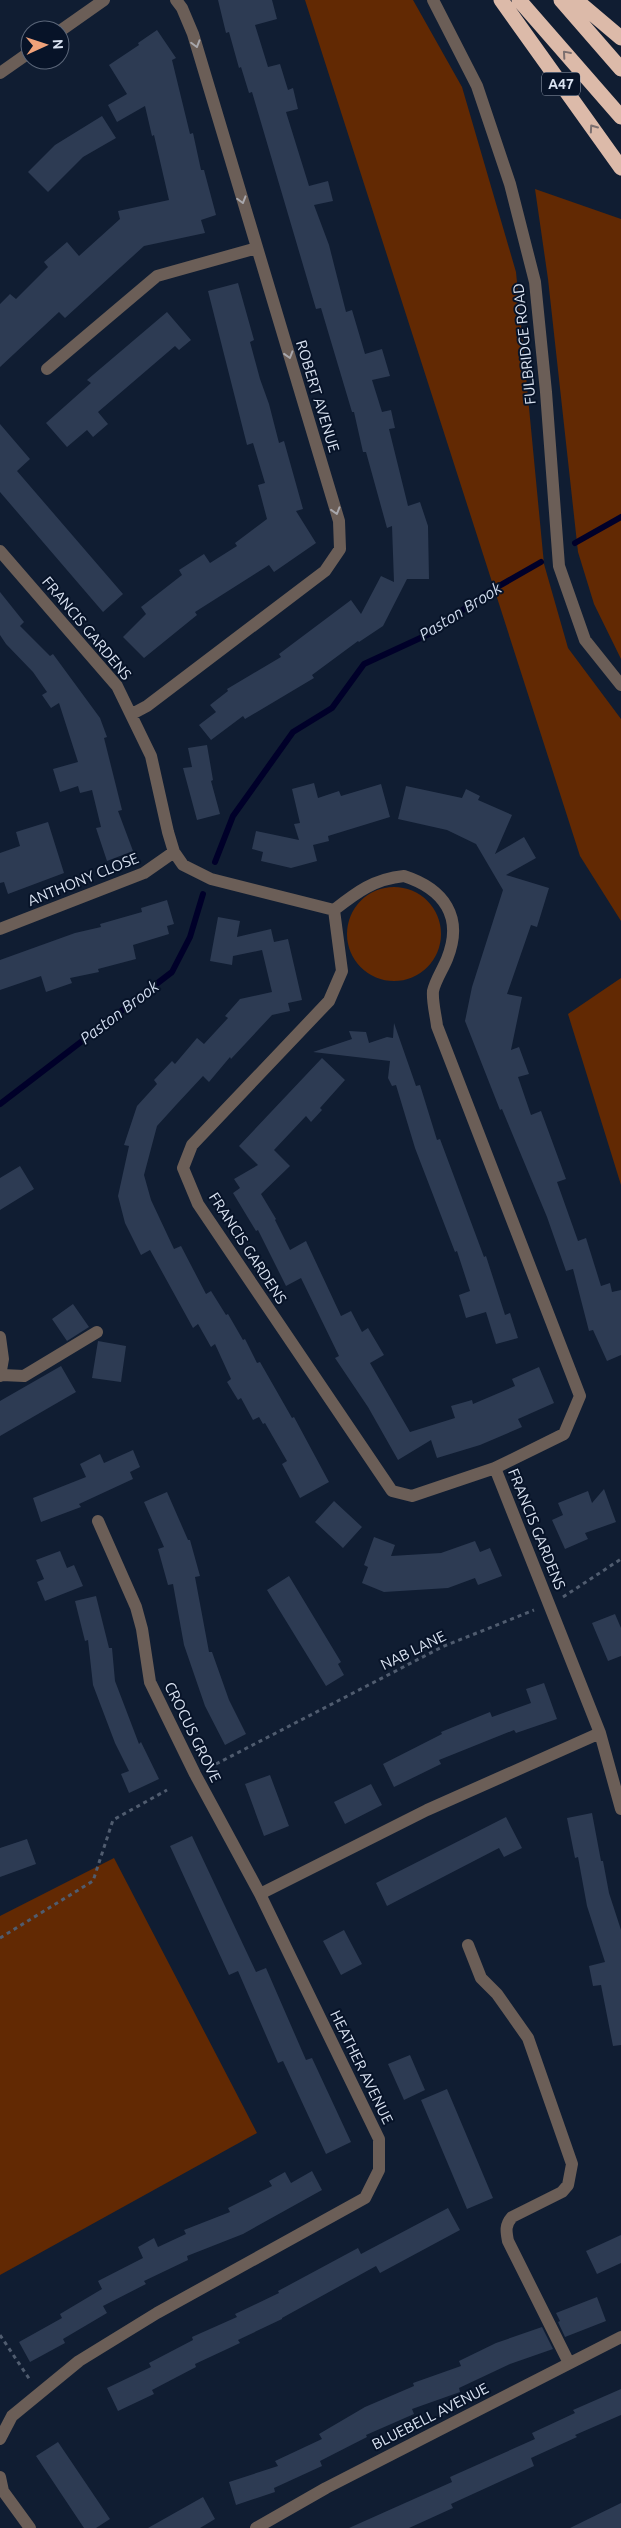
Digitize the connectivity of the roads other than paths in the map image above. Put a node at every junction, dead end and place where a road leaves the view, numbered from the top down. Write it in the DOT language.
graph roads {
  1 [pos="104,0"];
  2 [pos="176,0"];
  3 [pos="433,0"];
  4 [pos="501,0"];
  5 [pos="519,0"];
  6 [pos="561,0"];
  7 [pos="576,0"];
  8 [pos="70,24"];
  9 [pos="621,38"];
  10 [pos="20,59"];
  11 [pos="621,69"];
  12 [pos="0,73"];
  13 [pos="621,117"];
  14 [pos="621,168"];
  15 [pos="257,248"];
  16 [pos="47,370"];
  17 [pos="0,551"];
  18 [pos="621,685"];
  19 [pos="132,714"];
  20 [pos="174,852"];
  21 [pos="334,910"];
  22 [pos="0,929"];
  23 [pos="97,1332"];
  24 [pos="0,1337"];
  25 [pos="1,1375"];
  26 [pos="495,1468"];
  27 [pos="98,1521"];
  28 [pos="600,1733"];
  29 [pos="621,1808"];
  30 [pos="260,1894"];
  31 [pos="468,1944"];
  32 [pos="621,2337"];
  33 [pos="569,2363"];
  34 [pos="0,2439"];
  35 [pos="0,2476"];
  36 [pos="2,2492"];
  37 [pos="30,2528"];
  38 [pos="256,2528"];
  1 -- 8 [label="street"];
  2 -- 15 [label="street, ROBERT AVENUE, one-way"];
  3 -- 18 [label="street, FULBRIDGE ROAD"];
  14 -- 4 [label="highway, A47, one-way"];
  13 -- 5 [label="highway, A47, one-way"];
  6 -- 11 [label="highway"];
  7 -- 9 [label="highway"];
  10 -- 12 [label="street"];
  15 -- 16 [label="street"];
  15 -- 19 [label="street, ROBERT AVENUE, one-way"];
  17 -- 19 [label="street, FRANCIS GARDENS"];
  19 -- 20 [label="street, FRANCIS GARDENS"];
  20 -- 21 [label="street"];
  20 -- 22 [label="street, ANTHONY CLOSE"];
  21 -- 26 [label="street, FRANCIS GARDENS"];
  21 -- 26 [label="street, FRANCIS GARDENS"];
  23 -- 25 [label="street"];
  24 -- 25 [label="street"];
  26 -- 28 [label="street, FRANCIS GARDENS"];
  27 -- 30 [label="street, CROCUS GROVE"];
  28 -- 29 [label="street"];
  28 -- 30 [label="street"];
  30 -- 34 [label="street, HEATHER AVENUE"];
  31 -- 33 [label="street"];
  32 -- 33 [label="street, BLUEBELL AVENUE"];
  33 -- 38 [label="street, BLUEBELL AVENUE"];
  35 -- 36 [label="street"];
  36 -- 37 [label="street"];
}
